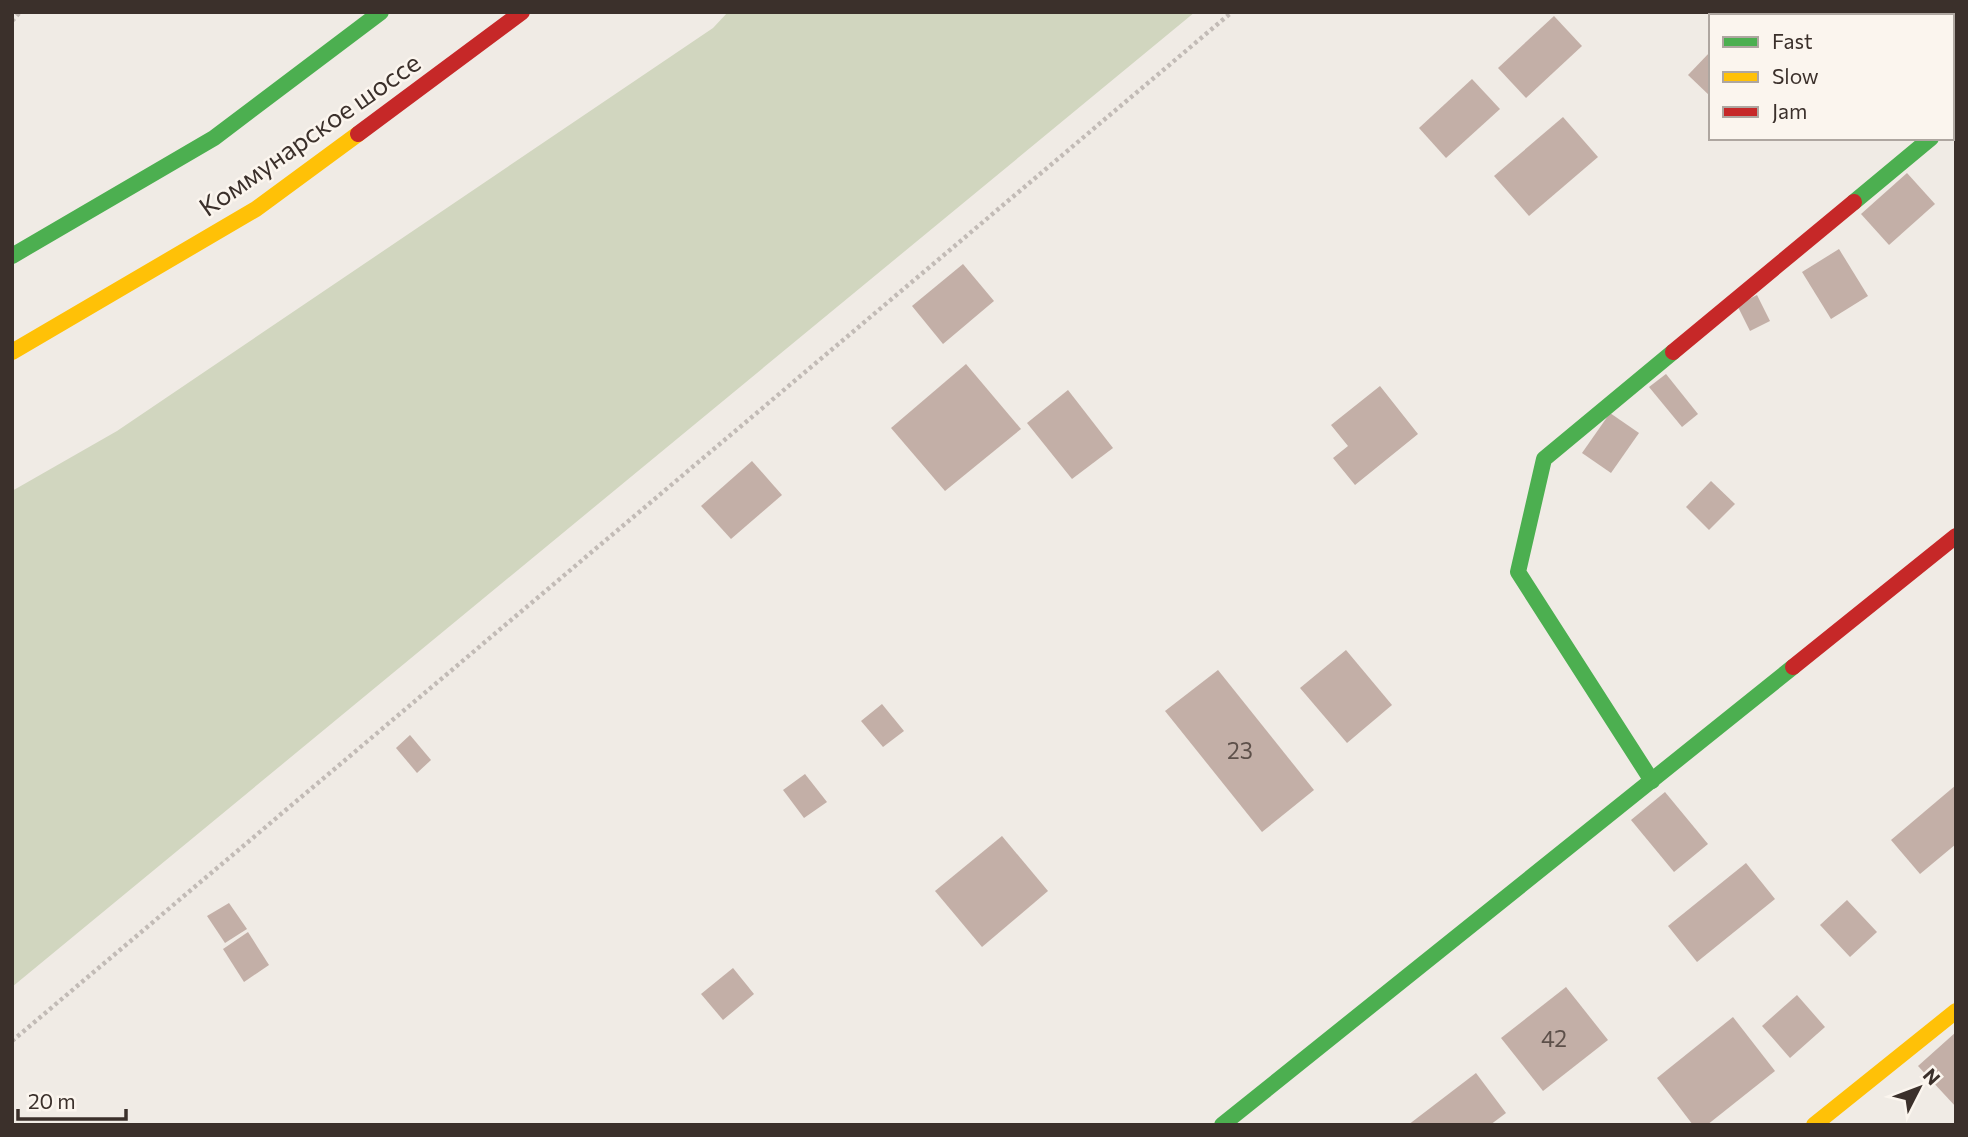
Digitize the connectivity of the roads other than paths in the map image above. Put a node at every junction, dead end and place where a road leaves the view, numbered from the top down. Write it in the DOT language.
graph roads {
  1 [pos="381,12"];
  2 [pos="522,12"];
  3 [pos="1929,140"];
  4 [pos="12,256"];
  5 [pos="12,352"];
  6 [pos="1956,536"];
  7 [pos="1652,781"];
  8 [pos="1956,1011"];
  9 [pos="1222,1125"];
  10 [pos="1814,1125"];
  1 -- 4 [label="street, Коммунарское шоссе"];
  2 -- 5 [label="street, Коммунарское шоссе"];
  3 -- 7 [label="street"];
  6 -- 7 [label="street"];
  7 -- 9 [label="street"];
  8 -- 10 [label="street"];
}
